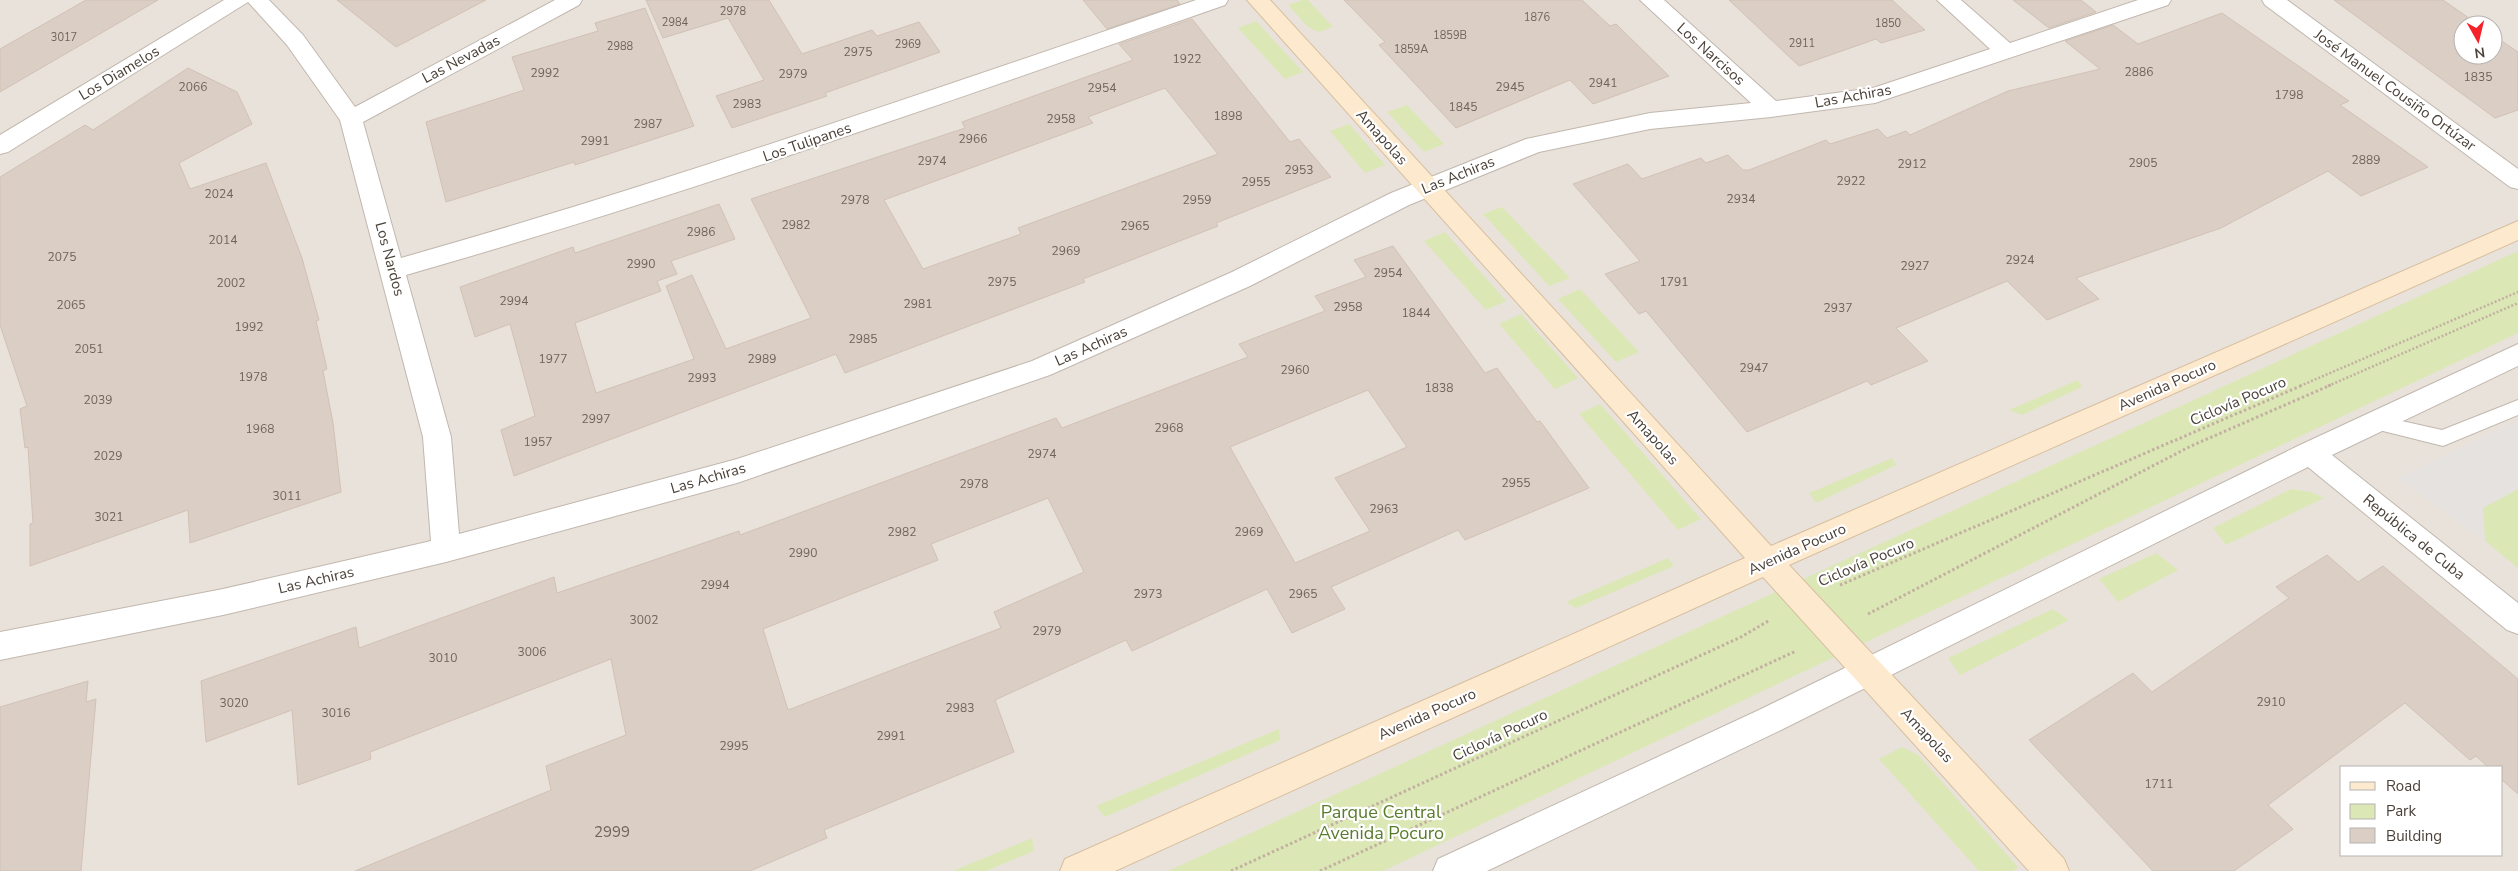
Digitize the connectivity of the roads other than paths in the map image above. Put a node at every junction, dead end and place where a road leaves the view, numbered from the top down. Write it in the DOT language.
graph roads {
  1 [pos="239,0"];
  2 [pos="258,0"];
  3 [pos="571,0"];
  4 [pos="1217,0"];
  5 [pos="1258,0"];
  6 [pos="1651,0"];
  7 [pos="1948,0"];
  8 [pos="2160,0"];
  9 [pos="2273,0"];
  10 [pos="2007,52"];
  11 [pos="1771,109"];
  12 [pos="351,118"];
  13 [pos="0,146"];
  14 [pos="2518,181"];
  15 [pos="1427,187"];
  16 [pos="2518,230"];
  17 [pos="393,269"];
  18 [pos="2518,354"];
  19 [pos="2518,407"];
  20 [pos="2375,422"];
  21 [pos="2310,453"];
  22 [pos="446,550"];
  23 [pos="1768,562"];
  24 [pos="2518,621"];
  25 [pos="0,646"];
  26 [pos="1868,671"];
  27 [pos="1077,871"];
  28 [pos="1450,871"];
  29 [pos="2052,871"];
  1 -- 13 [label="street, Los Diamelos"];
  2 -- 12 [label="street, Los Nardos"];
  3 -- 12 [label="street, Las Nevadas"];
  4 -- 17 [label="street, Los Tulipanes"];
  5 -- 15 [label="main road, Amapolas"];
  6 -- 11 [label="street, Los Narcisos"];
  7 -- 10 [label="street"];
  8 -- 10 [label="street, Las Achiras"];
  9 -- 14 [label="street, José Manuel Cousiño Ortúzar"];
  10 -- 11 [label="street, Las Achiras"];
  11 -- 15 [label="street, Las Achiras"];
  12 -- 17 [label="street, Los Nardos"];
  15 -- 22 [label="street, Las Achiras"];
  15 -- 23 [label="main road, Amapolas"];
  16 -- 23 [label="main road, Avenida Pocuro"];
  17 -- 22 [label="street, Los Nardos"];
  18 -- 20 [label="street"];
  19 -- 20 [label="lane"];
  20 -- 21 [label="street"];
  21 -- 24 [label="street, República de Cuba"];
  21 -- 26 [label="street"];
  22 -- 25 [label="street, Las Achiras"];
  23 -- 26 [label="main road, Amapolas"];
  23 -- 27 [label="main road, Avenida Pocuro"];
  26 -- 28 [label="street"];
  26 -- 29 [label="main road, Amapolas"];
}
